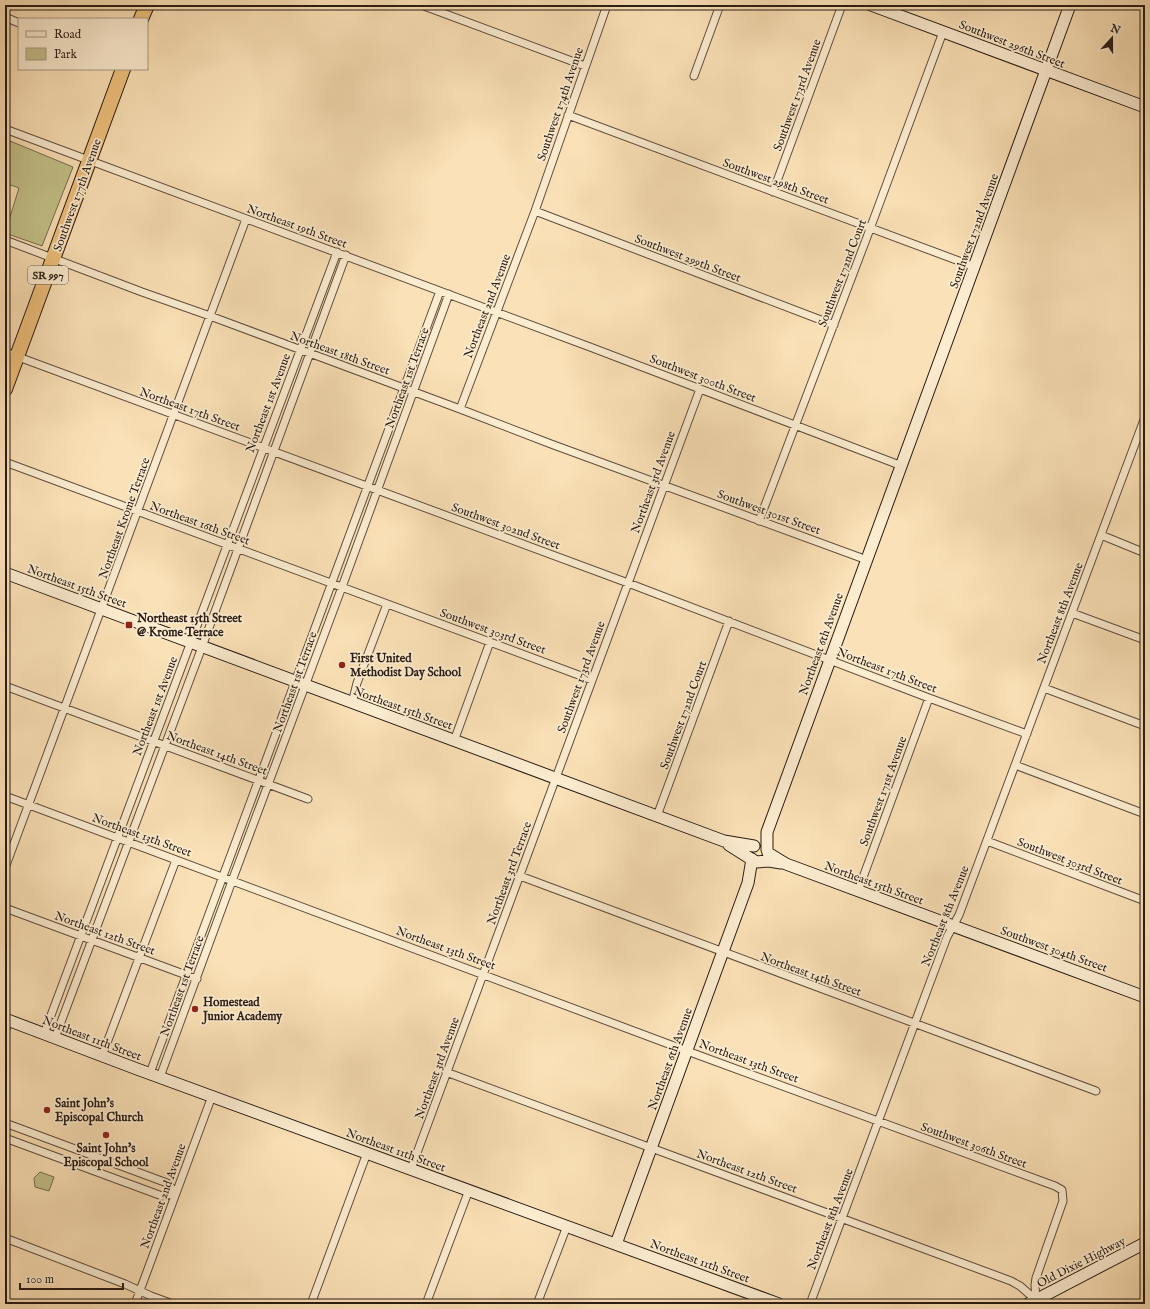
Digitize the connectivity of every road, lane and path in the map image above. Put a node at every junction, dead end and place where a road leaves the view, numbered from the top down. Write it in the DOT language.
graph roads {
  1 [pos="147,5"];
  2 [pos="607,5"];
  3 [pos="720,5"];
  4 [pos="842,5"];
  5 [pos="871,5"];
  6 [pos="1070,5"];
  7 [pos="424,6"];
  8 [pos="5,17"];
  9 [pos="142,18"];
  10 [pos="18,23"];
  11 [pos="943,32"];
  12 [pos="585,66"];
  13 [pos="123,70"];
  14 [pos="1047,71"];
  15 [pos="694,76"];
  16 [pos="1145,107"];
  17 [pos="568,115"];
  18 [pos="5,129"];
  19 [pos="89,161"];
  20 [pos="773,192"];
  21 [pos="535,211"];
  22 [pos="246,219"];
  23 [pos="870,228"];
  24 [pos="5,240"];
  25 [pos="336,252"];
  26 [pos="346,255"];
  27 [pos="54,259"];
  28 [pos="975,267"];
  29 [pos="440,291"];
  30 [pos="449,294"];
  31 [pos="496,312"];
  32 [pos="210,316"];
  33 [pos="834,325"];
  34 [pos="300,350"];
  35 [pos="309,354"];
  36 [pos="11,355"];
  37 [pos="404,388"];
  38 [pos="5,389"];
  39 [pos="700,389"];
  40 [pos="413,392"];
  41 [pos="460,409"];
  42 [pos="174,414"];
  43 [pos="1145,417"];
  44 [pos="796,426"];
  45 [pos="263,447"];
  46 [pos="274,451"];
  47 [pos="5,462"];
  48 [pos="902,466"];
  49 [pos="664,485"];
  50 [pos="367,487"];
  51 [pos="377,490"];
  52 [pos="138,511"];
  53 [pos="759,521"];
  54 [pos="1101,536"];
  55 [pos="228,544"];
  56 [pos="238,548"];
  57 [pos="1145,552"];
  58 [pos="867,560"];
  59 [pos="5,573"];
  60 [pos="628,582"];
  61 [pos="332,583"];
  62 [pos="342,587"];
  63 [pos="387,604"];
  64 [pos="102,609"];
  65 [pos="1072,613"];
  66 [pos="729,621"];
  67 [pos="1145,640"];
  68 [pos="490,642"];
  69 [pos="196,644"];
  70 [pos="829,660"];
  71 [pos="592,680"];
  72 [pos="300,683"];
  73 [pos="5,686"];
  74 [pos="1044,688"];
  75 [pos="929,698"];
  76 [pos="352,702"];
  77 [pos="64,708"];
  78 [pos="1145,726"];
  79 [pos="1027,734"];
  80 [pos="154,741"];
  81 [pos="454,741"];
  82 [pos="165,745"];
  83 [pos="1015,765"];
  84 [pos="556,779"];
  85 [pos="258,780"];
  86 [pos="269,784"];
  87 [pos="5,796"];
  88 [pos="308,799"];
  89 [pos="28,805"];
  90 [pos="1145,814"];
  91 [pos="657,816"];
  92 [pos="767,832"];
  93 [pos="118,838"];
  94 [pos="724,841"];
  95 [pos="987,841"];
  96 [pos="128,842"];
  97 [pos="755,845"];
  98 [pos="760,857"];
  99 [pos="176,860"];
  100 [pos="5,868"];
  101 [pos="520,876"];
  102 [pos="222,877"];
  103 [pos="232,881"];
  104 [pos="858,891"];
  105 [pos="1145,901"];
  106 [pos="5,908"];
  107 [pos="953,926"];
  108 [pos="82,936"];
  109 [pos="93,940"];
  110 [pos="723,953"];
  111 [pos="139,957"];
  112 [pos="484,974"];
  113 [pos="186,975"];
  114 [pos="197,979"];
  115 [pos="1145,997"];
  116 [pos="7,1020"];
  117 [pos="915,1024"];
  118 [pos="5,1032"];
  119 [pos="50,1036"];
  120 [pos="687,1050"];
  121 [pos="102,1056"];
  122 [pos="446,1072"];
  123 [pos="150,1073"];
  124 [pos="160,1077"];
  125 [pos="1096,1091"];
  126 [pos="212,1096"];
  127 [pos="878,1121"];
  128 [pos="5,1122"];
  129 [pos="5,1138"];
  130 [pos="64,1145"];
  131 [pos="652,1148"];
  132 [pos="367,1153"];
  133 [pos="59,1158"];
  134 [pos="411,1169"];
  135 [pos="469,1190"];
  136 [pos="176,1193"];
  137 [pos="842,1218"];
  138 [pos="567,1226"];
  139 [pos="5,1238"];
  140 [pos="1145,1243"];
  141 [pos="616,1244"];
  142 [pos="140,1291"];
  143 [pos="1032,1302"];
  144 [pos="135,1304"];
  145 [pos="173,1304"];
  146 [pos="311,1304"];
  147 [pos="426,1304"];
  148 [pos="537,1304"];
  149 [pos="779,1304"];
  150 [pos="810,1304"];
  1 -- 9 [label="highway"];
  2 -- 12 [label="street, Southwest 174th Avenue"];
  3 -- 15 [label="street"];
  4 -- 20 [label="street, Southwest 173rd Avenue"];
  5 -- 11 [label="street, Southwest 296th Street"];
  6 -- 14 [label="street, Southwest 172nd Avenue"];
  7 -- 12 [label="street"];
  8 -- 10 [label="street"];
  11 -- 14 [label="street, Southwest 296th Street"];
  11 -- 23 [label="street, Southwest 172nd Court"];
  12 -- 17 [label="street, Southwest 174th Avenue"];
  13 -- 19 [label="highway, Southwest 177th Avenue / SR 997"];
  14 -- 16 [label="street, Southwest 296th Street"];
  14 -- 28 [label="street, Southwest 172nd Avenue"];
  17 -- 20 [label="street, Southwest 298th Street"];
  17 -- 21 [label="street, Southwest 174th Avenue"];
  18 -- 19 [label="street, Northeast 19th Street"];
  19 -- 22 [label="street, Northeast 19th Street"];
  19 -- 27 [label="highway, Southwest 177th Avenue / SR 997"];
  20 -- 23 [label="street, Southwest 298th Street"];
  21 -- 31 [label="street, Northeast 2nd Avenue"];
  21 -- 33 [label="street, Southwest 299th Street"];
  22 -- 25 [label="street, Northeast 19th Street"];
  22 -- 32 [label="street, Northeast Krome Terrace"];
  23 -- 28 [label="street, Southwest 298th Street"];
  23 -- 33 [label="street, Southwest 172nd Court"];
  24 -- 27 [label="street, Northeast 18th Street"];
  25 -- 26 [label="street, Northeast 19th Street"];
  25 -- 34 [label="street, Northeast 1st Avenue"];
  26 -- 29 [label="street, Northeast 19th Street"];
  26 -- 35 [label="street, Northeast 1st Avenue"];
  27 -- 32 [label="street, Northeast 18th Street"];
  27 -- 36 [label="highway, Southwest 177th Avenue / SR 997"];
  28 -- 48 [label="street, Southwest 172nd Avenue"];
  29 -- 30 [label="street, Northeast 19th Street"];
  29 -- 37 [label="street, Northeast 1st Terrace"];
  30 -- 31 [label="street, Northeast 19th Street"];
  30 -- 40 [label="street, Northeast 1st Terrace"];
  31 -- 39 [label="street, Southwest 300th Street"];
  31 -- 41 [label="street, Northeast 2nd Avenue"];
  32 -- 34 [label="street, Northeast 18th Street"];
  32 -- 42 [label="street, Northeast Krome Terrace"];
  33 -- 44 [label="street, Southwest 172nd Court"];
  34 -- 35 [label="street, Northeast 18th Street"];
  34 -- 45 [label="street, Northeast 1st Avenue"];
  35 -- 37 [label="street, Northeast 18th Street"];
  35 -- 46 [label="street, Northeast 1st Avenue"];
  36 -- 38 [label="highway, Southwest 177th Avenue / SR 997"];
  36 -- 42 [label="street, Northeast 17th Street"];
  37 -- 40 [label="street, Northeast 18th Street"];
  37 -- 50 [label="street, Northeast 1st Terrace"];
  39 -- 44 [label="street, Southwest 300th Street"];
  39 -- 49 [label="street, Northeast 3rd Avenue"];
  40 -- 41 [label="street, Northeast 18th Street"];
  40 -- 51 [label="street, Northeast 1st Terrace"];
  41 -- 49 [label="street, Northeast 18th Street"];
  42 -- 45 [label="street, Northeast 17th Street"];
  42 -- 52 [label="street, Northeast Krome Terrace"];
  43 -- 54 [label="street, Northeast 8th Avenue"];
  44 -- 48 [label="street, Southwest 300th Street"];
  44 -- 53 [label="street, Southwest 172nd Court"];
  45 -- 46 [label="street, Northeast 17th Street"];
  45 -- 55 [label="street, Northeast 1st Avenue"];
  46 -- 50 [label="street, Northeast 17th Street"];
  46 -- 56 [label="street, Northeast 1st Avenue"];
  47 -- 52 [label="street, Northeast 16th Street"];
  48 -- 58 [label="street, Northeast 6th Avenue"];
  49 -- 53 [label="street, Southwest 301st Street"];
  49 -- 60 [label="street, Northeast 3rd Avenue"];
  50 -- 51 [label="street, Northeast 17th Street"];
  50 -- 61 [label="street, Northeast 1st Terrace"];
  51 -- 60 [label="street, Southwest 302nd Street"];
  51 -- 62 [label="street, Northeast 1st Terrace"];
  52 -- 55 [label="street, Northeast 16th Street"];
  52 -- 64 [label="street, Northeast Krome Terrace"];
  53 -- 58 [label="street, Southwest 301st Street"];
  54 -- 57 [label="street"];
  54 -- 65 [label="street, Northeast 8th Avenue"];
  55 -- 56 [label="street, Northeast 16th Street"];
  55 -- 69 [label="street, Northeast 1st Avenue"];
  56 -- 61 [label="street, Northeast 16th Street"];
  56 -- 69 [label="street, Northeast 1st Avenue"];
  58 -- 70 [label="street, Northeast 6th Avenue"];
  59 -- 64 [label="street, Northeast 15th Street"];
  60 -- 66 [label="street, Northeast 17th Street"];
  60 -- 71 [label="street, Southwest 173rd Avenue"];
  61 -- 62 [label="street, Northeast 16th Street"];
  61 -- 72 [label="street, Northeast 1st Terrace"];
  62 -- 63 [label="street, Northeast 16th Street"];
  62 -- 72 [label="street, Northeast 1st Terrace"];
  63 -- 68 [label="street, Southwest 303rd Street"];
  63 -- 76 [label="street"];
  64 -- 69 [label="street, Northeast 15th Street"];
  64 -- 77 [label="street, Northeast Krome Terrace"];
  65 -- 67 [label="street"];
  65 -- 74 [label="street, Northeast 8th Avenue"];
  66 -- 70 [label="street, Northeast 17th Street"];
  66 -- 91 [label="street, Southwest 172nd Court"];
  68 -- 71 [label="street, Southwest 303rd Street"];
  68 -- 81 [label="street"];
  69 -- 72 [label="street, Northeast 15th Street"];
  69 -- 80 [label="street, Northeast 1st Avenue"];
  69 -- 82 [label="street, Northeast 1st Avenue"];
  70 -- 75 [label="street, Northeast 17th Street"];
  70 -- 92 [label="street, Northeast 6th Avenue"];
  71 -- 84 [label="street, Southwest 173rd Avenue"];
  72 -- 76 [label="street, Northeast 15th Street"];
  72 -- 85 [label="street, Northeast 1st Terrace"];
  72 -- 86 [label="street, Northeast 1st Terrace"];
  73 -- 77 [label="street, Northeast 14th Street"];
  74 -- 78 [label="street"];
  74 -- 79 [label="street, Northeast 8th Avenue"];
  75 -- 79 [label="street, Northeast 17th Street"];
  75 -- 104 [label="street, Southwest 171st Avenue"];
  76 -- 81 [label="street, Northeast 15th Street"];
  77 -- 80 [label="street, Northeast 14th Street"];
  77 -- 89 [label="street, Northeast Krome Terrace"];
  79 -- 83 [label="street, Northeast 8th Avenue"];
  80 -- 82 [label="street, Northeast 14th Street"];
  80 -- 93 [label="street, Northeast 1st Avenue"];
  81 -- 84 [label="street, Northeast 15th Street"];
  82 -- 85 [label="street, Northeast 14th Street"];
  82 -- 96 [label="street, Northeast 1st Avenue"];
  83 -- 90 [label="street"];
  83 -- 95 [label="street, Northeast 8th Avenue"];
  84 -- 91 [label="street, Northeast 15th Street"];
  84 -- 101 [label="street, Northeast 3rd Terrace"];
  85 -- 86 [label="street, Northeast 14th Street"];
  85 -- 102 [label="street, Northeast 1st Terrace"];
  86 -- 88 [label="street, Northeast 14th Street"];
  86 -- 103 [label="street, Northeast 1st Terrace"];
  87 -- 89 [label="street, Northeast 13th Street"];
  89 -- 93 [label="street, Northeast 13th Street"];
  89 -- 100 [label="street, Northeast Krome Terrace"];
  91 -- 94 [label="street, Northeast 15th Street"];
  92 -- 97 [label="street, Northeast 6th Avenue"];
  92 -- 98 [label="street, Northeast 6th Avenue"];
  93 -- 96 [label="street, Northeast 13th Street"];
  93 -- 108 [label="street, Northeast 1st Avenue"];
  94 -- 97 [label="street, Northeast 15th Street"];
  94 -- 98 [label="street, Northeast 15th Street"];
  95 -- 105 [label="street, Southwest 303rd Street"];
  95 -- 107 [label="street, Northeast 8th Avenue"];
  96 -- 99 [label="street, Northeast 13th Street"];
  96 -- 109 [label="street, Northeast 1st Avenue"];
  97 -- 98 [label="street, Northeast 15th Street"];
  98 -- 104 [label="street, Northeast 15th Street"];
  98 -- 110 [label="street, Northeast 6th Avenue"];
  99 -- 102 [label="street, Northeast 13th Street"];
  99 -- 111 [label="street"];
  101 -- 110 [label="street, Northeast 14th Street"];
  101 -- 112 [label="street, Northeast 3rd Terrace"];
  102 -- 103 [label="street, Northeast 13th Street"];
  102 -- 113 [label="street, Northeast 1st Terrace"];
  103 -- 112 [label="street, Northeast 13th Street"];
  103 -- 114 [label="street, Northeast 1st Terrace"];
  104 -- 107 [label="street, Northeast 15th Street"];
  106 -- 108 [label="street, Northeast 12th Street"];
  107 -- 115 [label="street, Southwest 304th Street"];
  107 -- 117 [label="street, Northeast 8th Avenue"];
  108 -- 109 [label="street, Northeast 12th Street"];
  108 -- 119 [label="street, Northeast 1st Avenue"];
  109 -- 111 [label="street, Northeast 12th Street"];
  109 -- 119 [label="street, Northeast 1st Avenue"];
  110 -- 117 [label="street, Northeast 14th Street"];
  110 -- 120 [label="street, Northeast 6th Avenue"];
  111 -- 113 [label="street, Northeast 12th Street"];
  111 -- 121 [label="street"];
  112 -- 120 [label="street, Northeast 13th Street"];
  112 -- 122 [label="street, Northeast 3rd Avenue"];
  113 -- 114 [label="street, Northeast 12th Street"];
  113 -- 123 [label="street, Northeast 1st Terrace"];
  114 -- 124 [label="street, Northeast 1st Terrace"];
  116 -- 118 [label="street"];
  116 -- 119 [label="street, Northeast 11th Street"];
  117 -- 125 [label="street, Northeast 14th Street"];
  117 -- 127 [label="street, Northeast 8th Avenue"];
  119 -- 121 [label="street, Northeast 11th Street"];
  120 -- 127 [label="street, Northeast 13th Street"];
  120 -- 131 [label="street, Northeast 6th Avenue"];
  121 -- 123 [label="street, Northeast 11th Street"];
  122 -- 131 [label="street, Northeast 12th Street"];
  122 -- 134 [label="street, Northeast 3rd Avenue"];
  123 -- 124 [label="street, Northeast 11th Street"];
  124 -- 126 [label="street, Northeast 11th Street"];
  126 -- 132 [label="street, Northeast 11th Street"];
  126 -- 136 [label="street, Northeast 2nd Avenue"];
  127 -- 137 [label="street, Northeast 8th Avenue"];
  127 -- 143 [label="street, Southwest 306th Street"];
  128 -- 130 [label="street"];
  129 -- 133 [label="street"];
  130 -- 133 [label="street"];
  130 -- 136 [label="street"];
  131 -- 137 [label="street, Northeast 12th Street"];
  131 -- 141 [label="street, Northeast 6th Avenue"];
  132 -- 134 [label="street, Northeast 11th Street"];
  132 -- 146 [label="street"];
  133 -- 136 [label="street"];
  134 -- 135 [label="street, Northeast 11th Street"];
  135 -- 138 [label="street, Northeast 11th Street"];
  135 -- 147 [label="street"];
  136 -- 142 [label="street, Northeast 2nd Avenue"];
  137 -- 143 [label="street, Northeast 12th Street"];
  137 -- 150 [label="street, Northeast 8th Avenue"];
  138 -- 141 [label="street, Northeast 11th Street"];
  138 -- 148 [label="street"];
  139 -- 142 [label="street"];
  140 -- 143 [label="street, Old Dixie Highway"];
  141 -- 149 [label="street, Northeast 11th Street"];
  142 -- 144 [label="street, Northeast 2nd Avenue"];
  142 -- 145 [label="street"];
}
